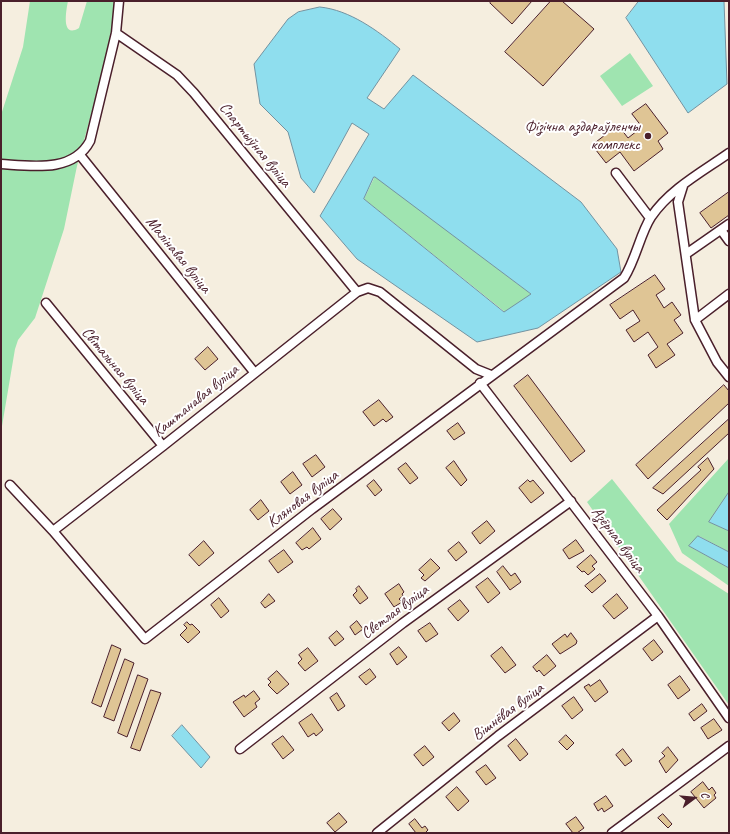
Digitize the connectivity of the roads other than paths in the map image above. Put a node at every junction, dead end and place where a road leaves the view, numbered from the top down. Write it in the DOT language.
graph roads {
  1 [pos="119,1"];
  2 [pos="116,33"];
  3 [pos="729,153"];
  4 [pos="80,155"];
  5 [pos="1,164"];
  6 [pos="616,173"];
  7 [pos="684,185"];
  8 [pos="650,218"];
  9 [pos="729,224"];
  10 [pos="721,230"];
  11 [pos="729,241"];
  12 [pos="686,254"];
  13 [pos="357,292"];
  14 [pos="729,294"];
  15 [pos="46,303"];
  16 [pos="695,320"];
  17 [pos="254,372"];
  18 [pos="491,375"];
  19 [pos="729,376"];
  20 [pos="480,383"];
  21 [pos="163,446"];
  22 [pos="10,485"];
  23 [pos="571,501"];
  24 [pos="53,531"];
  25 [pos="658,616"];
  26 [pos="729,718"];
  27 [pos="729,746"];
  28 [pos="240,749"];
  29 [pos="377,833"];
  30 [pos="612,833"];
  1 -- 2 [label="street"];
  2 -- 4 [label="street"];
  2 -- 13 [label="street, Спартыўная вуліца"];
  3 -- 7 [label="street, Кляновая вуліца"];
  4 -- 5 [label="street"];
  4 -- 17 [label="street, Малінавая вуліца"];
  6 -- 8 [label="street"];
  7 -- 8 [label="street, Кляновая вуліца"];
  7 -- 12 [label="street"];
  8 -- 18 [label="street, Кляновая вуліца"];
  9 -- 10 [label="street"];
  10 -- 11 [label="street"];
  10 -- 12 [label="street"];
  12 -- 16 [label="street"];
  13 -- 17 [label="street, Каштанавая вуліца"];
  13 -- 18 [label="street"];
  14 -- 16 [label="street"];
  15 -- 21 [label="street, Світальная вуліца"];
  16 -- 19 [label="street"];
  17 -- 21 [label="street, Каштанавая вуліца"];
  18 -- 20 [label="street, Кляновая вуліца"];
  20 -- 23 [label="street, Азёрная вуліца"];
  20 -- 24 [label="street, Кляновая вуліца"];
  21 -- 24 [label="street, Каштанавая вуліца"];
  22 -- 24 [label="street"];
  23 -- 25 [label="street, Азёрная вуліца"];
  23 -- 28 [label="street, Светлая вуліца"];
  25 -- 26 [label="street, Азёрная вуліца"];
  25 -- 29 [label="street, Вішнёвая вуліца"];
  27 -- 30 [label="street"];
}
